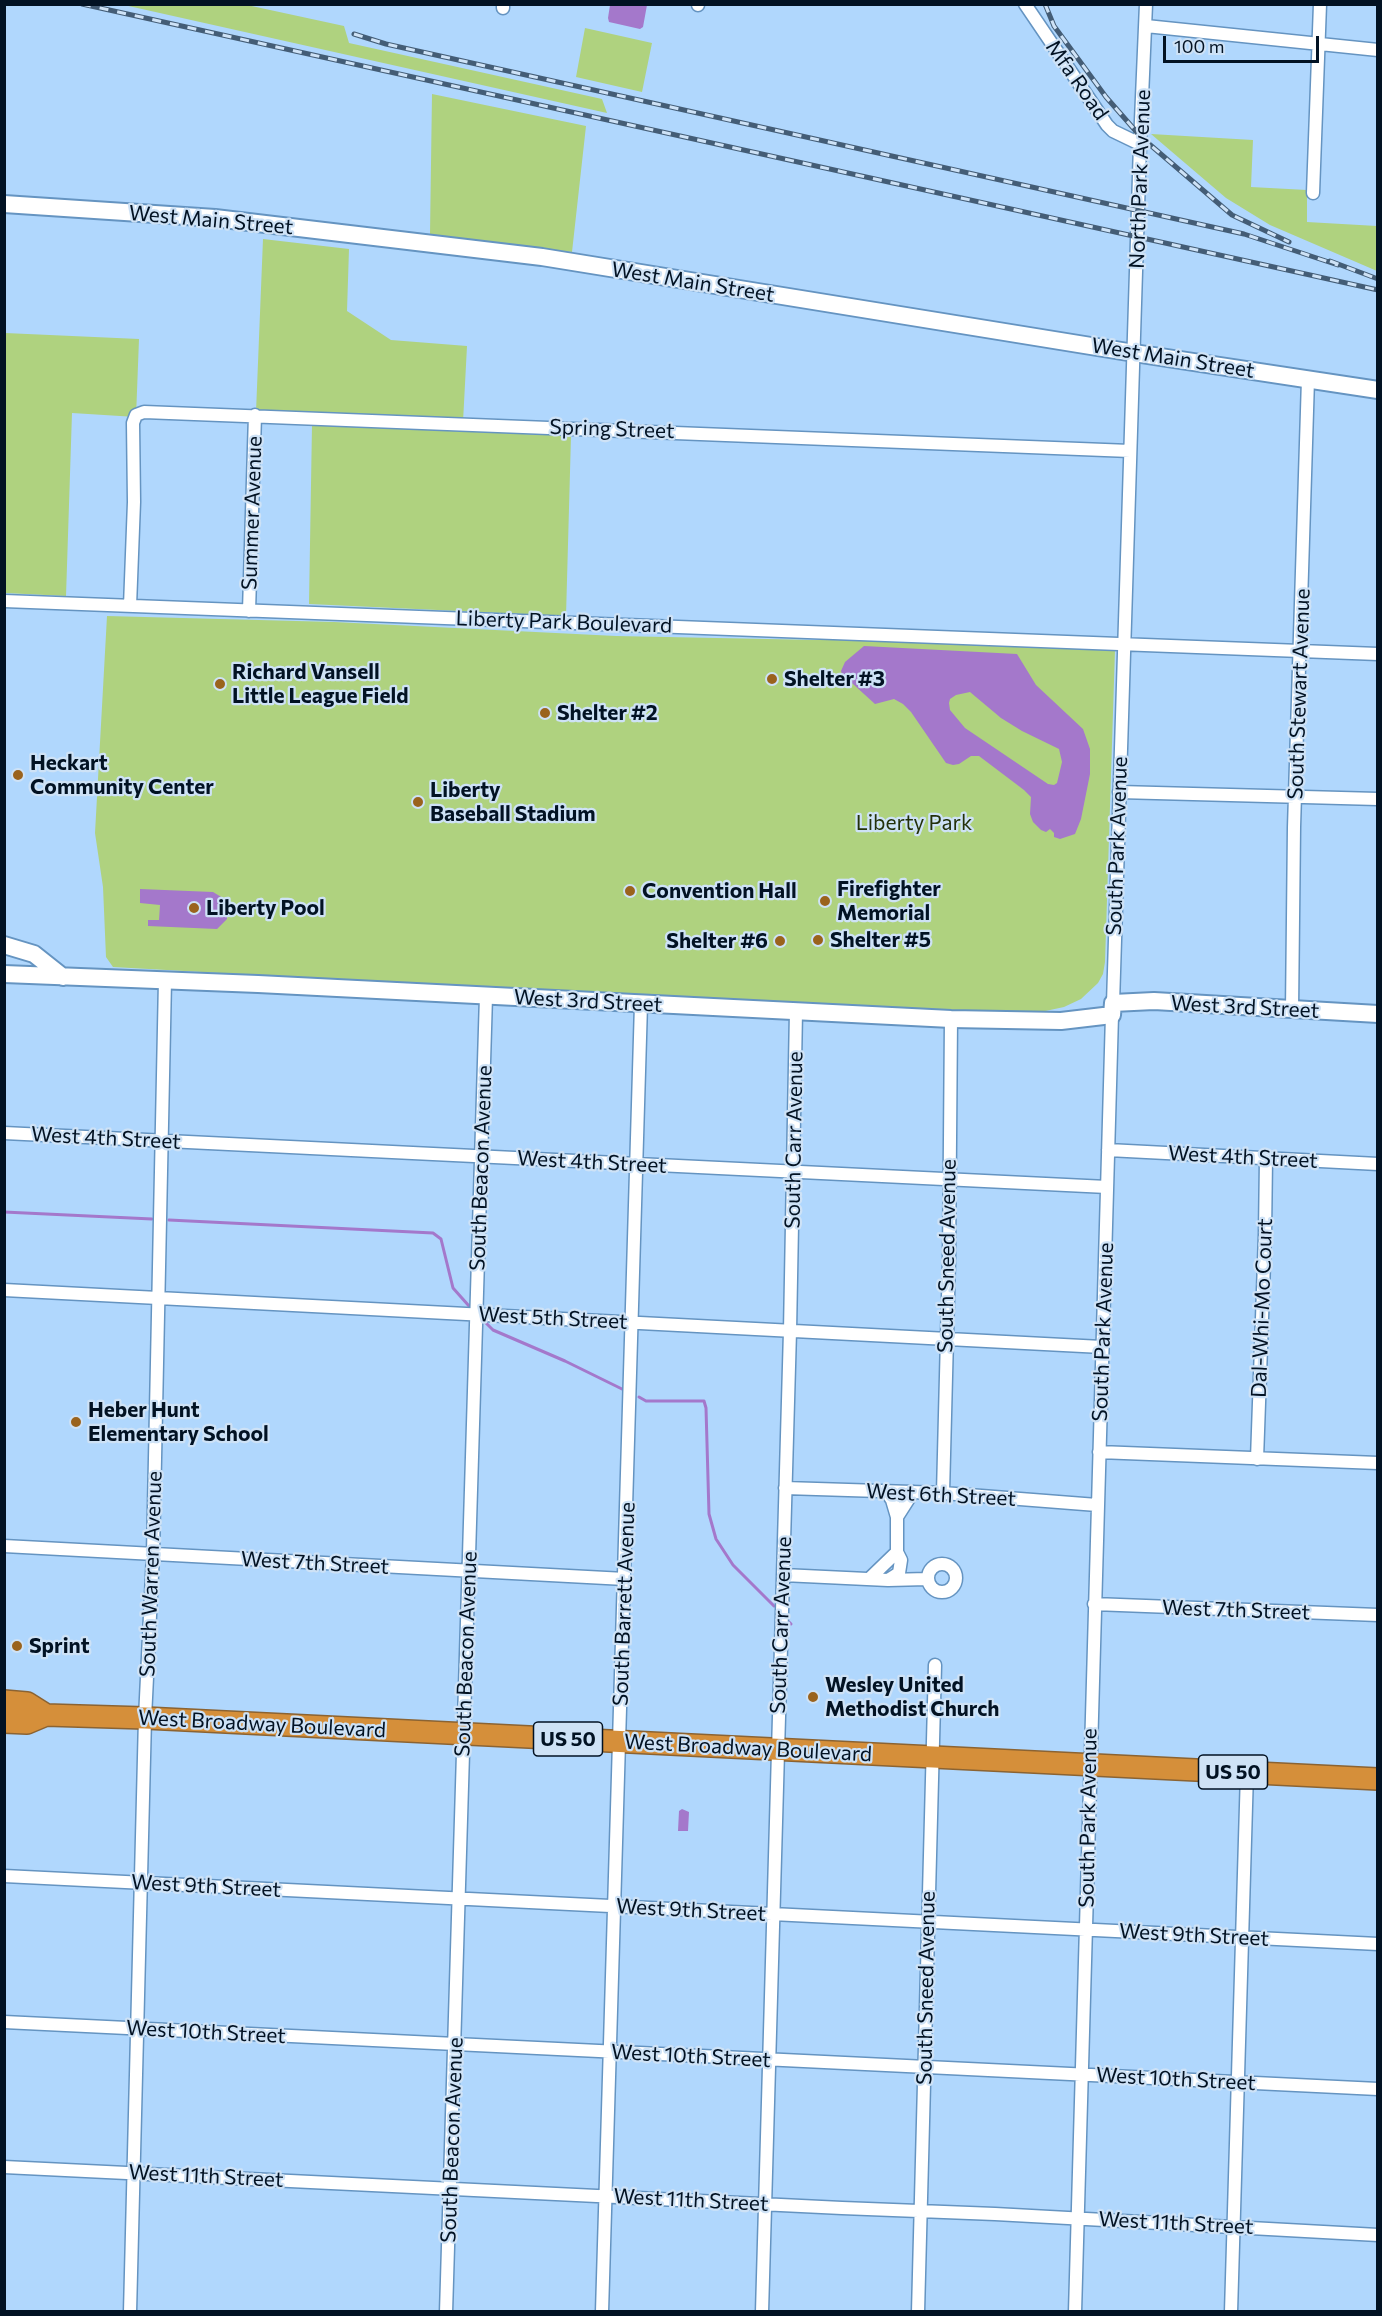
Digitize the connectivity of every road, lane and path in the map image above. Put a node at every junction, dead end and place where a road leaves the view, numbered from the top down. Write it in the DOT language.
graph roads {
  1 [pos="1025,4"];
  2 [pos="1146,4"];
  3 [pos="1320,4"];
  4 [pos="1146,26"];
  5 [pos="1318,44"];
  6 [pos="1377,50"];
  7 [pos="1140,144"];
  8 [pos="1313,193"];
  9 [pos="4,204"];
  10 [pos="1134,353"];
  11 [pos="1308,379"];
  12 [pos="1377,390"];
  13 [pos="255,415"];
  14 [pos="1130,451"];
  15 [pos="4,601"];
  16 [pos="130,606"];
  17 [pos="249,611"];
  18 [pos="1124,644"];
  19 [pos="1300,651"];
  20 [pos="1377,654"];
  21 [pos="1119,792"];
  22 [pos="1295,797"];
  23 [pos="1377,800"];
  24 [pos="4,945"];
  25 [pos="4,974"];
  26 [pos="63,977"];
  27 [pos="165,980"];
  28 [pos="486,996"];
  29 [pos="641,1004"];
  30 [pos="1113,1009"];
  31 [pos="1292,1010"];
  32 [pos="796,1011"];
  33 [pos="1377,1014"];
  34 [pos="951,1019"];
  35 [pos="4,1133"];
  36 [pos="163,1141"];
  37 [pos="1108,1150"];
  38 [pos="482,1157"];
  39 [pos="1266,1158"];
  40 [pos="638,1164"];
  41 [pos="1377,1164"];
  42 [pos="793,1172"];
  43 [pos="948,1180"];
  44 [pos="1107,1187"];
  45 [pos="4,1290"];
  46 [pos="159,1297"];
  47 [pos="477,1314"];
  48 [pos="633,1322"];
  49 [pos="790,1331"];
  50 [pos="946,1340"];
  51 [pos="1102,1347"];
  52 [pos="1099,1452"];
  53 [pos="1257,1459"];
  54 [pos="1377,1463"];
  55 [pos="785,1488"];
  56 [pos="886,1491"];
  57 [pos="913,1492"];
  58 [pos="943,1493"];
  59 [pos="1097,1505"];
  60 [pos="897,1517"];
  61 [pos="4,1546"];
  62 [pos="897,1552"];
  63 [pos="153,1554"];
  64 [pos="469,1571"];
  65 [pos="783,1575"];
  66 [pos="625,1579"];
  67 [pos="869,1579"];
  68 [pos="927,1579"];
  69 [pos="888,1580"];
  70 [pos="1094,1604"];
  71 [pos="1377,1615"];
  72 [pos="935,1665"];
  73 [pos="4,1701"];
  74 [pos="46,1715"];
  75 [pos="145,1718"];
  76 [pos="4,1722"];
  77 [pos="464,1734"];
  78 [pos="620,1742"];
  79 [pos="778,1749"];
  80 [pos="932,1757"];
  81 [pos="1089,1765"];
  82 [pos="1247,1772"];
  83 [pos="1377,1779"];
  84 [pos="4,1876"];
  85 [pos="141,1883"];
  86 [pos="459,1899"];
  87 [pos="615,1906"];
  88 [pos="773,1914"];
  89 [pos="928,1922"];
  90 [pos="1085,1930"];
  91 [pos="1242,1938"];
  92 [pos="1377,1944"];
  93 [pos="4,2022"];
  94 [pos="137,2029"];
  95 [pos="454,2044"];
  96 [pos="610,2052"];
  97 [pos="770,2060"];
  98 [pos="924,2067"];
  99 [pos="1082,2075"];
  100 [pos="1238,2082"];
  101 [pos="1377,2089"];
  102 [pos="4,2167"];
  103 [pos="135,2172"];
  104 [pos="450,2189"];
  105 [pos="606,2196"];
  106 [pos="765,2203"];
  107 [pos="920,2211"];
  108 [pos="1078,2218"];
  109 [pos="1233,2226"];
  110 [pos="1377,2235"];
  111 [pos="130,2312"];
  112 [pos="446,2312"];
  113 [pos="602,2312"];
  114 [pos="762,2312"];
  115 [pos="918,2312"];
  116 [pos="1075,2312"];
  117 [pos="1231,2312"];
  1 -- 7 [label="street, Mfa Road"];
  2 -- 4 [label="street, North Park Avenue"];
  3 -- 5 [label="street"];
  4 -- 5 [label="street"];
  4 -- 7 [label="street, North Park Avenue"];
  5 -- 6 [label="street"];
  5 -- 8 [label="street"];
  7 -- 10 [label="street, North Park Avenue"];
  9 -- 10 [label="street, West Main Street"];
  10 -- 11 [label="street, West Main Street"];
  10 -- 14 [label="street, South Park Avenue"];
  11 -- 12 [label="street, West Main Street"];
  11 -- 19 [label="street, South Stewart Avenue"];
  13 -- 14 [label="street, Spring Street"];
  13 -- 16 [label="street, Spring Street"];
  13 -- 17 [label="street, Summer Avenue"];
  14 -- 18 [label="street, South Park Avenue"];
  15 -- 16 [label="street, Liberty Park Boulevard"];
  16 -- 17 [label="street, Liberty Park Boulevard"];
  17 -- 18 [label="street, Liberty Park Boulevard"];
  18 -- 19 [label="street, Liberty Park Boulevard"];
  18 -- 21 [label="street, South Park Avenue"];
  19 -- 20 [label="street, Liberty Park Boulevard"];
  19 -- 22 [label="street, South Stewart Avenue"];
  21 -- 22 [label="street"];
  21 -- 30 [label="street, South Park Avenue"];
  22 -- 23 [label="street"];
  22 -- 31 [label="street, South Stewart Avenue"];
  24 -- 26 [label="street"];
  25 -- 26 [label="street, West 3rd Street"];
  26 -- 27 [label="street, West 3rd Street"];
  27 -- 28 [label="street, West 3rd Street"];
  27 -- 36 [label="street, South Warren Avenue"];
  28 -- 29 [label="street, West 3rd Street"];
  28 -- 38 [label="street, South Beacon Avenue"];
  29 -- 32 [label="street, West 3rd Street"];
  29 -- 40 [label="street, South Barrett Avenue"];
  30 -- 31 [label="street, West 3rd Street"];
  30 -- 34 [label="street, West 3rd Street"];
  30 -- 37 [label="street, South Park Avenue"];
  31 -- 33 [label="street, West 3rd Street"];
  32 -- 34 [label="street, West 3rd Street"];
  32 -- 42 [label="street, South Carr Avenue"];
  34 -- 43 [label="street, South Sneed Avenue"];
  35 -- 36 [label="street, West 4th Street"];
  36 -- 38 [label="street, West 4th Street"];
  36 -- 46 [label="street, South Warren Avenue"];
  37 -- 39 [label="street, West 4th Street"];
  37 -- 44 [label="street, South Park Avenue"];
  38 -- 40 [label="street, West 4th Street"];
  38 -- 47 [label="street, South Beacon Avenue"];
  39 -- 41 [label="street, West 4th Street"];
  39 -- 53 [label="street, Dal-Whi-Mo Court"];
  40 -- 42 [label="street, West 4th Street"];
  40 -- 48 [label="street, South Barrett Avenue"];
  42 -- 43 [label="street, West 4th Street"];
  42 -- 49 [label="street, South Carr Avenue"];
  43 -- 44 [label="street, West 4th Street"];
  43 -- 50 [label="street, South Sneed Avenue"];
  44 -- 51 [label="street, South Park Avenue"];
  45 -- 46 [label="street, West 5th Street"];
  46 -- 47 [label="street, West 5th Street"];
  46 -- 63 [label="street, South Warren Avenue"];
  47 -- 48 [label="street, West 5th Street"];
  47 -- 64 [label="street, South Beacon Avenue"];
  48 -- 49 [label="street, West 5th Street"];
  48 -- 66 [label="street, South Barrett Avenue"];
  49 -- 50 [label="street, West 5th Street"];
  49 -- 55 [label="street, South Carr Avenue"];
  50 -- 51 [label="street, West 5th Street"];
  50 -- 58 [label="street, South Sneed Avenue"];
  51 -- 52 [label="street, South Park Avenue"];
  52 -- 53 [label="street"];
  52 -- 59 [label="street, South Park Avenue"];
  53 -- 54 [label="street"];
  55 -- 56 [label="street, West 6th Street"];
  55 -- 65 [label="street, South Carr Avenue"];
  56 -- 57 [label="street, West 6th Street"];
  56 -- 60 [label="street"];
  57 -- 58 [label="street, West 6th Street"];
  57 -- 60 [label="street"];
  58 -- 59 [label="street, West 6th Street"];
  59 -- 70 [label="street, South Park Avenue"];
  60 -- 62 [label="street"];
  61 -- 63 [label="street, West 7th Street"];
  62 -- 67 [label="street"];
  62 -- 69 [label="street"];
  63 -- 64 [label="street, West 7th Street"];
  63 -- 75 [label="street, South Warren Avenue"];
  64 -- 66 [label="street, West 7th Street"];
  64 -- 77 [label="street, South Beacon Avenue"];
  65 -- 67 [label="street"];
  65 -- 79 [label="street, South Carr Avenue"];
  66 -- 78 [label="street, South Barrett Avenue"];
  67 -- 69 [label="street"];
  68 -- 69 [label="street"];
  70 -- 71 [label="street, West 7th Street"];
  70 -- 81 [label="street, South Park Avenue"];
  72 -- 80 [label="street, South Sneed Avenue"];
  73 -- 74 [label="highway, West Broadway Boulevard / US 50"];
  74 -- 75 [label="highway, West Broadway Boulevard / US 50"];
  74 -- 76 [label="highway, West Broadway Boulevard / US 50"];
  75 -- 77 [label="highway, West Broadway Boulevard / US 50"];
  75 -- 85 [label="street, South Warren Avenue"];
  77 -- 78 [label="highway, West Broadway Boulevard / US 50"];
  77 -- 86 [label="street, South Beacon Avenue"];
  78 -- 79 [label="highway, West Broadway Boulevard / US 50"];
  78 -- 87 [label="street, South Barrett Avenue"];
  79 -- 80 [label="highway, West Broadway Boulevard / US 50"];
  79 -- 88 [label="street, South Carr Avenue"];
  80 -- 81 [label="highway, West Broadway Boulevard / US 50"];
  80 -- 89 [label="street, South Sneed Avenue"];
  81 -- 82 [label="highway, West Broadway Boulevard / US 50"];
  81 -- 90 [label="street, South Park Avenue"];
  82 -- 83 [label="highway, West Broadway Boulevard / US 50"];
  82 -- 91 [label="street"];
  84 -- 85 [label="street, West 9th Street"];
  85 -- 86 [label="street, West 9th Street"];
  85 -- 94 [label="street, South Warren Avenue"];
  86 -- 87 [label="street, West 9th Street"];
  86 -- 95 [label="street, South Beacon Avenue"];
  87 -- 88 [label="street, West 9th Street"];
  87 -- 96 [label="street, South Barrett Avenue"];
  88 -- 89 [label="street, West 9th Street"];
  88 -- 97 [label="street, South Carr Avenue"];
  89 -- 90 [label="street, West 9th Street"];
  89 -- 98 [label="street, South Sneed Avenue"];
  90 -- 91 [label="street, West 9th Street"];
  90 -- 99 [label="street, South Park Avenue"];
  91 -- 92 [label="street, West 9th Street"];
  91 -- 100 [label="street"];
  93 -- 94 [label="street, West 10th Street"];
  94 -- 95 [label="street, West 10th Street"];
  94 -- 103 [label="street, South Warren Avenue"];
  95 -- 96 [label="street, West 10th Street"];
  95 -- 104 [label="street, South Beacon Avenue"];
  96 -- 97 [label="street, West 10th Street"];
  96 -- 105 [label="street, South Barrett Avenue"];
  97 -- 98 [label="street, West 10th Street"];
  97 -- 106 [label="street, South Carr Avenue"];
  98 -- 99 [label="street, West 10th Street"];
  98 -- 107 [label="street, South Sneed Avenue"];
  99 -- 100 [label="street, West 10th Street"];
  99 -- 108 [label="street, South Park Avenue"];
  100 -- 101 [label="street, West 10th Street"];
  100 -- 109 [label="street"];
  102 -- 103 [label="street, West 11th Street"];
  103 -- 104 [label="street, West 11th Street"];
  103 -- 111 [label="street, South Warren Avenue"];
  104 -- 105 [label="street, West 11th Street"];
  104 -- 112 [label="street, South Beacon Avenue"];
  105 -- 106 [label="street, West 11th Street"];
  105 -- 113 [label="street, South Barrett Avenue"];
  106 -- 107 [label="street, West 11th Street"];
  106 -- 114 [label="street, South Carr Avenue"];
  107 -- 108 [label="street, West 11th Street"];
  107 -- 115 [label="street, South Sneed Avenue"];
  108 -- 109 [label="street, West 11th Street"];
  108 -- 116 [label="street, South Park Avenue"];
  109 -- 110 [label="street, West 11th Street"];
  109 -- 117 [label="street"];
}
